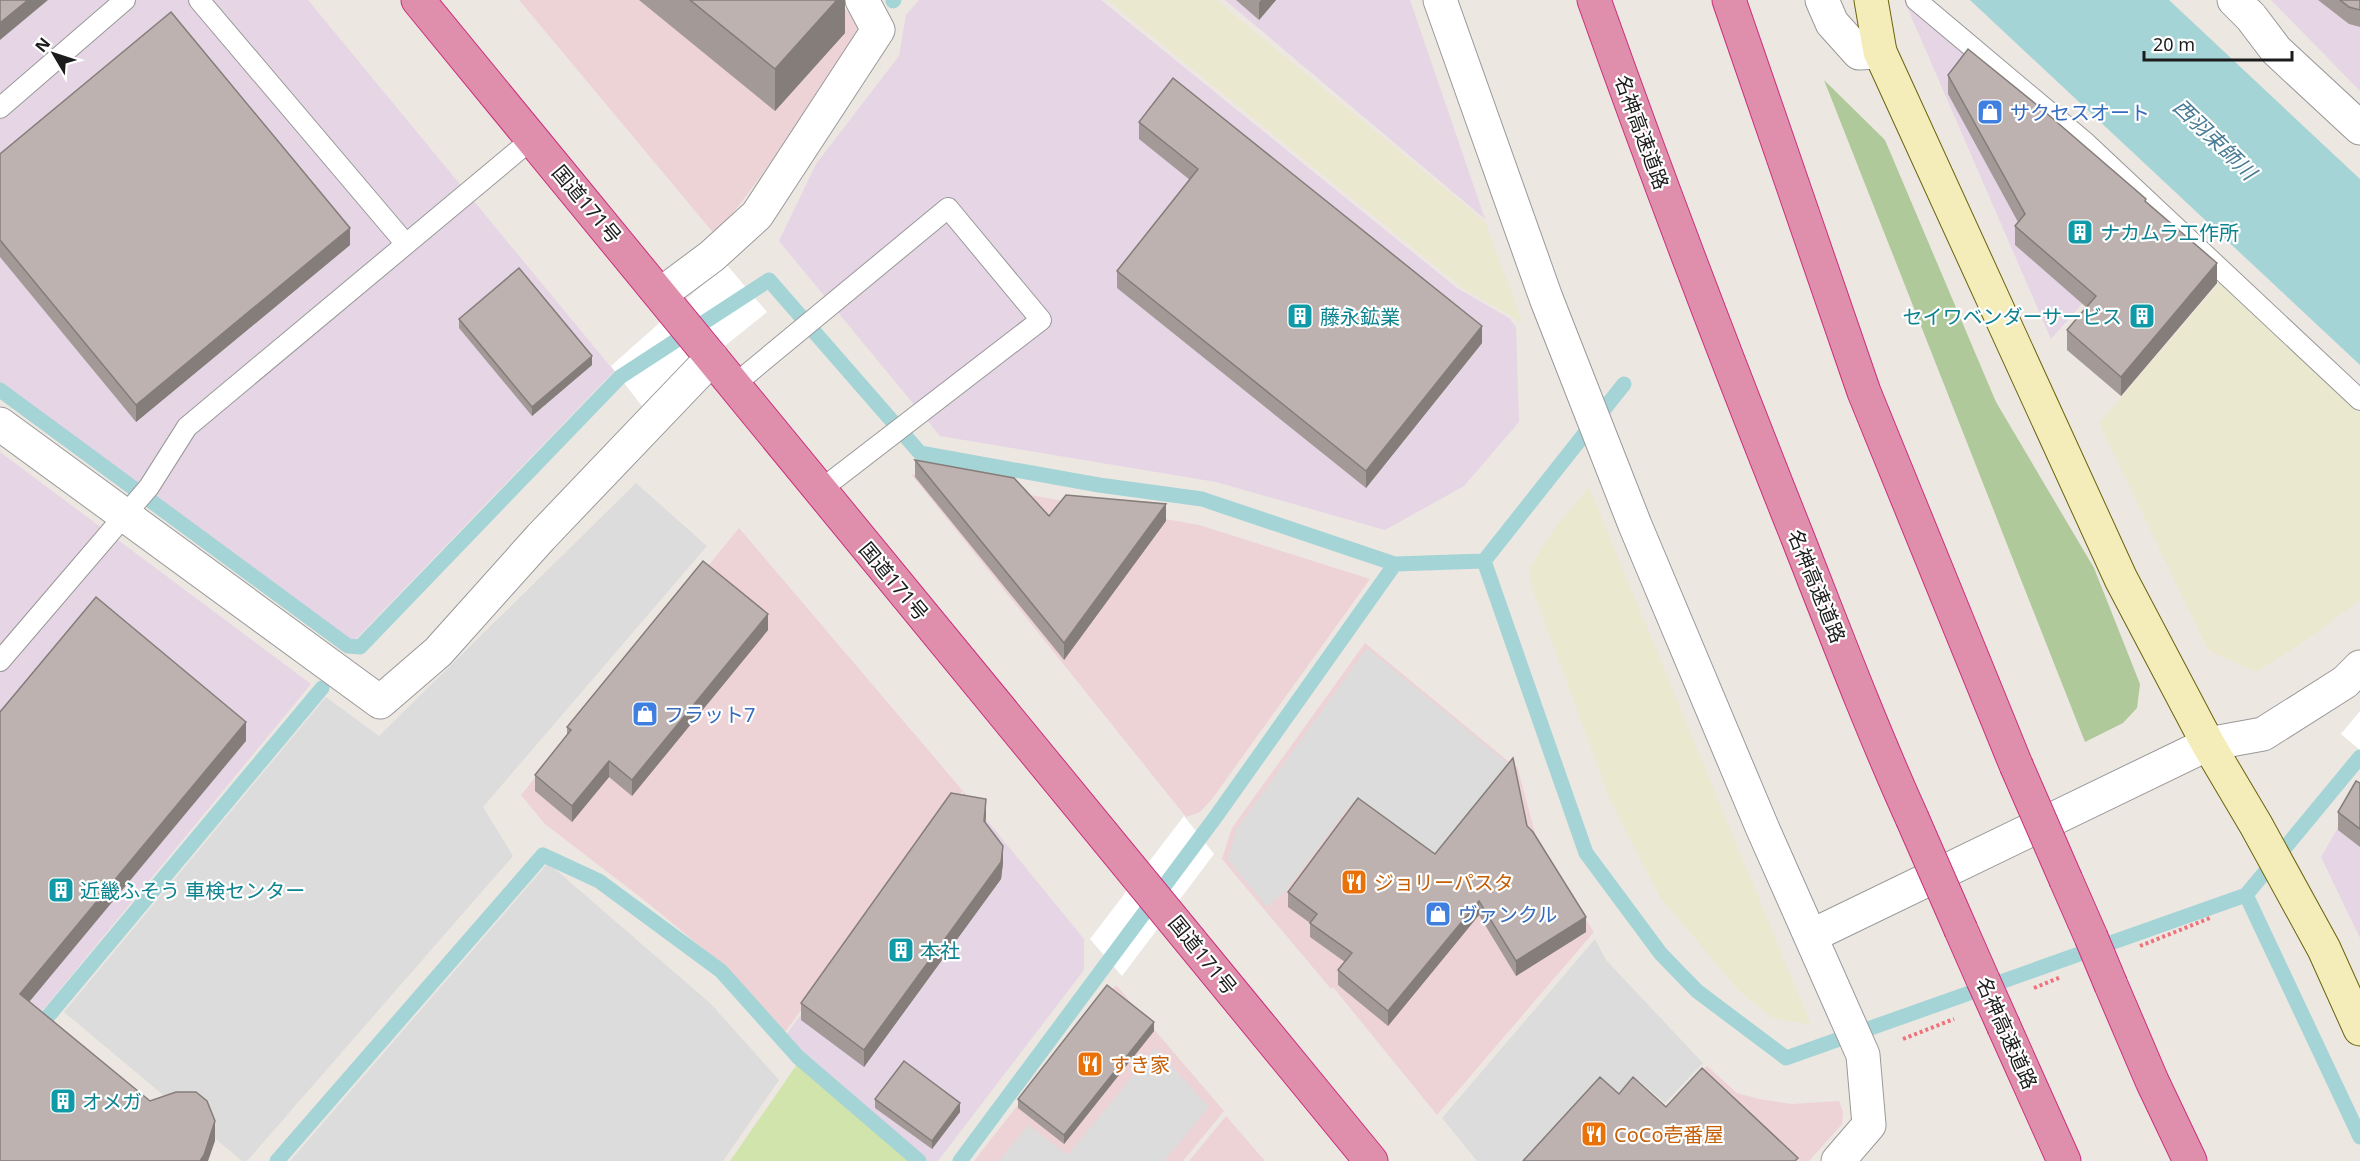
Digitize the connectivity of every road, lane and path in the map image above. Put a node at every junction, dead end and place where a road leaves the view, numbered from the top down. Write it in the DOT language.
graph roads {
  1 [pos="124,0"];
  2 [pos="199,0"];
  3 [pos="417,0"];
  4 [pos="862,0"];
  5 [pos="1440,0"];
  6 [pos="1594,0"];
  7 [pos="1729,0"];
  8 [pos="1822,0"];
  9 [pos="1871,0"];
  10 [pos="1916,0"];
  11 [pos="2234,0"];
  12 [pos="1880,52"];
  13 [pos="0,108"];
  14 [pos="2360,128"];
  15 [pos="532,139"];
  16 [pos="405,244"];
  17 [pos="668,303"];
  18 [pos="712,358"];
  19 [pos="734,385"];
  20 [pos="2360,400"];
  21 [pos="0,424"];
  22 [pos="819,491"];
  23 [pos="137,499"];
  24 [pos="0,661"];
  25 [pos="2355,680"];
  26 [pos="2208,744"];
  27 [pos="2210,918"];
  28 [pos="1811,936"];
  29 [pos="2134,948"];
  30 [pos="2069,974"];
  31 [pos="2026,991"];
  32 [pos="1961,1016"];
  33 [pos="2360,1029"];
  34 [pos="1863,1055"];
  35 [pos="1371,1161"];
  36 [pos="1838,1161"];
  37 [pos="2064,1161"];
  38 [pos="2190,1161"];
  1 -- 13 [label="lane"];
  2 -- 16 [label="lane"];
  3 -- 15 [label="highway, 国道171号"];
  4 -- 17 [label="street"];
  5 -- 28 [label="street"];
  6 -- 37 [label="highway, 名神高速道路, bridge"];
  7 -- 38 [label="highway, bridge"];
  8 -- 12 [label="street"];
  9 -- 12 [label="street"];
  10 -- 20 [label="lane"];
  11 -- 14 [label="street"];
  12 -- 26 [label="street"];
  15 -- 16 [label="lane"];
  15 -- 17 [label="highway, 国道171号"];
  16 -- 23 [label="lane"];
  17 -- 18 [label="highway, 国道171号"];
  18 -- 19 [label="highway, 国道171号"];
  18 -- 23 [label="street"];
  19 -- 22 [label="highway, 国道171号"];
  19 -- 22 [label="lane"];
  21 -- 23 [label="street"];
  22 -- 35 [label="highway, 国道171号"];
  23 -- 24 [label="lane"];
  25 -- 26 [label="street"];
  26 -- 28 [label="street"];
  26 -- 33 [label="street"];
  27 -- 29 [label="path"];
  28 -- 34 [label="street"];
  30 -- 31 [label="path"];
  32 -- 34 [label="path"];
  34 -- 36 [label="street"];
}
